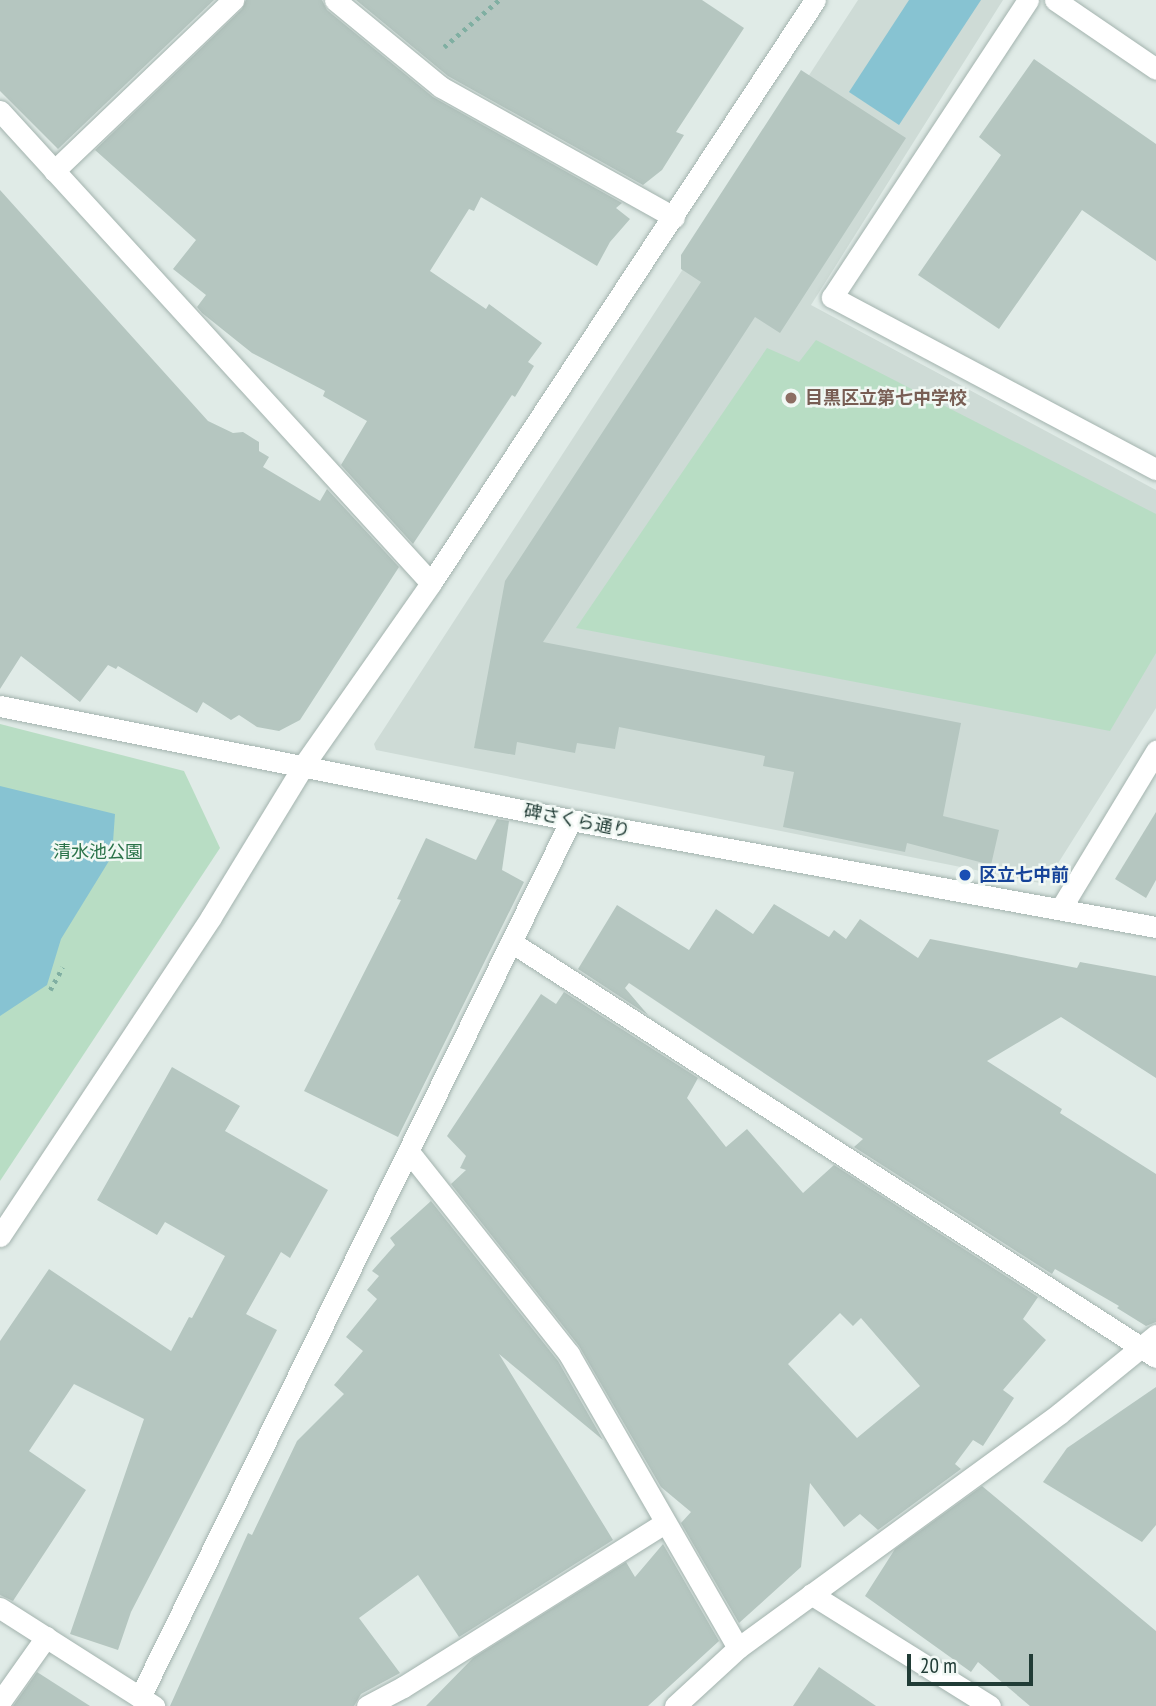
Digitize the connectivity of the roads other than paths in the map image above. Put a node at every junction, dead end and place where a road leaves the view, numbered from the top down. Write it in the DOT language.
graph roads {
  1 [pos="233,0"];
  2 [pos="335,0"];
  3 [pos="815,0"];
  4 [pos="1028,0"];
  5 [pos="1055,0"];
  6 [pos="1156,69"];
  7 [pos="0,111"];
  8 [pos="54,171"];
  9 [pos="674,217"];
  10 [pos="1156,469"];
  11 [pos="431,583"];
  12 [pos="0,706"];
  13 [pos="1156,751"];
  14 [pos="303,766"];
  15 [pos="571,820"];
  16 [pos="1061,908"];
  17 [pos="1156,927"];
  18 [pos="511,942"];
  19 [pos="408,1152"];
  20 [pos="0,1236"];
  21 [pos="1151,1346"];
  22 [pos="664,1523"];
  23 [pos="811,1594"];
  24 [pos="0,1608"];
  25 [pos="46,1636"];
  26 [pos="738,1648"];
  27 [pos="0,1702"];
  28 [pos="147,1702"];
  29 [pos="367,1706"];
  30 [pos="675,1706"];
  31 [pos="990,1706"];
  1 -- 8 [label="street"];
  2 -- 9 [label="street"];
  3 -- 9 [label="street"];
  4 -- 10 [label="street"];
  5 -- 6 [label="street"];
  7 -- 8 [label="street"];
  8 -- 11 [label="street"];
  9 -- 11 [label="street"];
  11 -- 14 [label="street"];
  12 -- 14 [label="street, 碑さくら通り"];
  13 -- 16 [label="street"];
  14 -- 15 [label="street, 碑さくら通り"];
  14 -- 20 [label="street"];
  15 -- 16 [label="street, 碑さくら通り"];
  15 -- 18 [label="street"];
  16 -- 17 [label="street, 碑さくら通り"];
  18 -- 19 [label="street"];
  18 -- 21 [label="street"];
  19 -- 22 [label="street"];
  19 -- 28 [label="street"];
  21 -- 23 [label="street"];
  22 -- 26 [label="street"];
  22 -- 29 [label="street"];
  23 -- 26 [label="street"];
  23 -- 31 [label="street"];
  24 -- 25 [label="street"];
  25 -- 27 [label="street"];
  25 -- 28 [label="street"];
  26 -- 30 [label="street"];
}
